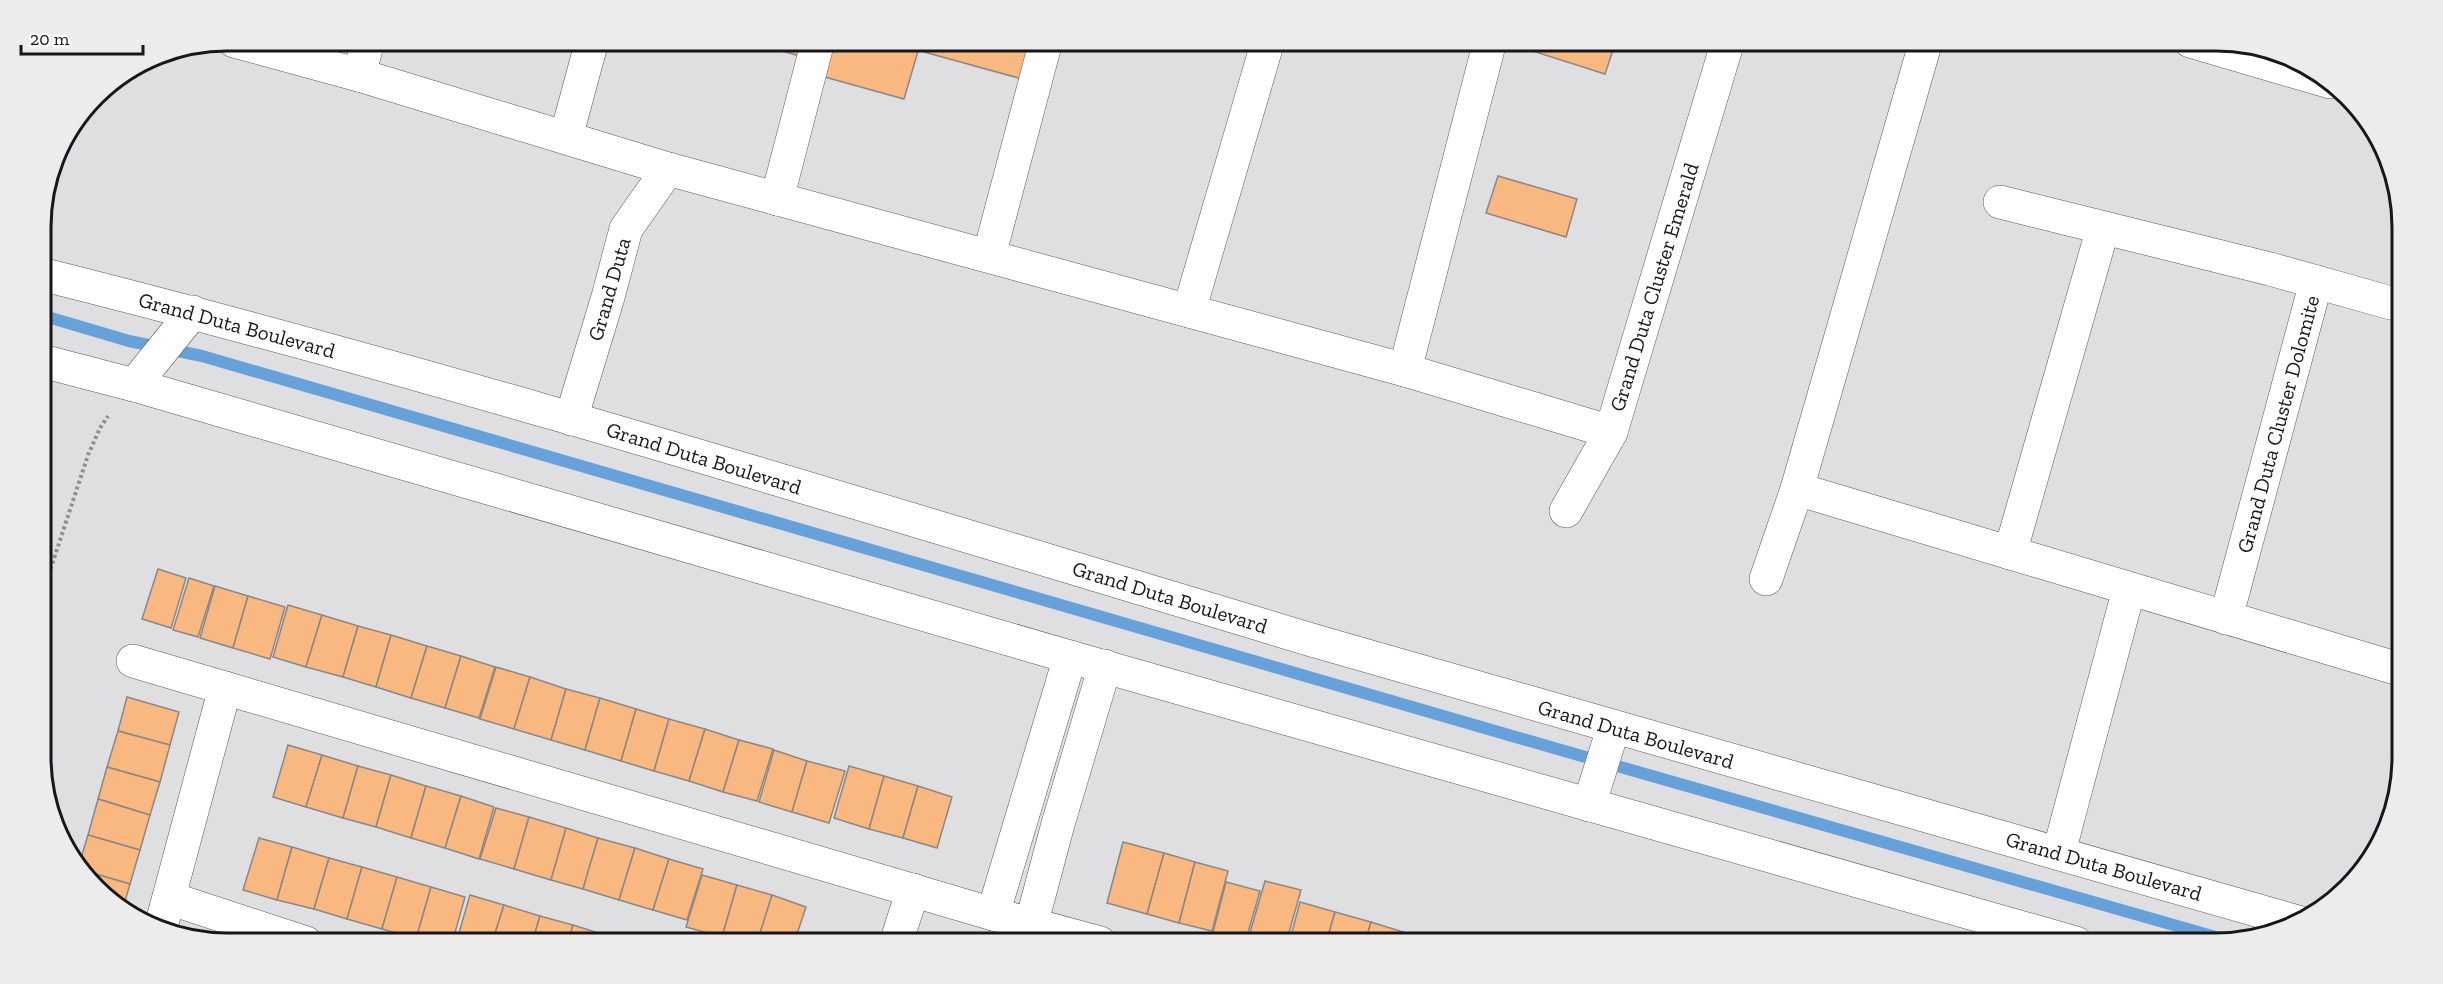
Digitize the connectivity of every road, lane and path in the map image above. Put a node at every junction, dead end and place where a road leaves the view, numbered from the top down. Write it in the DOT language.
graph roads {
  1 [pos="273,51"];
  2 [pos="365,51"];
  3 [pos="589,51"];
  4 [pos="815,51"];
  5 [pos="1043,51"];
  6 [pos="1265,51"];
  7 [pos="1487,51"];
  8 [pos="1725,51"];
  9 [pos="1923,51"];
  10 [pos="2231,52"];
  11 [pos="2301,73"];
  12 [pos="359,75"];
  13 [pos="566,137"];
  14 [pos="668,169"];
  15 [pos="777,199"];
  16 [pos="2000,202"];
  17 [pos="2103,228"];
  18 [pos="989,256"];
  19 [pos="51,276"];
  20 [pos="2316,282"];
  21 [pos="2391,303"];
  22 [pos="1189,311"];
  23 [pos="184,323"];
  24 [pos="51,362"];
  25 [pos="1404,370"];
  26 [pos="143,376"];
  27 [pos="571,419"];
  28 [pos="1611,432"];
  29 [pos="1797,489"];
  30 [pos="1566,511"];
  31 [pos="2010,553"];
  32 [pos="51,568"];
  33 [pos="1766,579"];
  34 [pos="2129,589"];
  35 [pos="2226,618"];
  36 [pos="1070,657"];
  37 [pos="133,661"];
  38 [pos="1105,666"];
  39 [pos="2392,667"];
  40 [pos="225,688"];
  41 [pos="1610,739"];
  42 [pos="1593,793"];
  43 [pos="2059,852"];
  44 [pos="913,890"];
  45 [pos="993,914"];
  46 [pos="2286,918"];
  47 [pos="1031,925"];
  48 [pos="260,933"];
  49 [pos="899,933"];
  50 [pos="1062,933"];
  51 [pos="2044,933"];
  1 -- 12 [label="street, Grand Duta Cluster Emerald"];
  2 -- 12 [label="street"];
  3 -- 13 [label="street"];
  4 -- 15 [label="street"];
  5 -- 18 [label="street"];
  6 -- 22 [label="street"];
  7 -- 25 [label="street"];
  8 -- 28 [label="street, Grand Duta Cluster Emerald"];
  9 -- 29 [label="street"];
  10 -- 11 [label="street"];
  12 -- 13 [label="street, Grand Duta Cluster Emerald"];
  13 -- 14 [label="street, Grand Duta Cluster Emerald"];
  14 -- 15 [label="street, Grand Duta Cluster Emerald"];
  14 -- 27 [label="street, Grand Duta"];
  15 -- 18 [label="street, Grand Duta Cluster Emerald"];
  16 -- 17 [label="street, Grand Duta Cluster Dolomite"];
  17 -- 20 [label="street, Grand Duta Cluster Dolomite"];
  17 -- 31 [label="street"];
  18 -- 22 [label="street, Grand Duta Cluster Emerald"];
  19 -- 23 [label="street, Grand Duta Boulevard"];
  20 -- 21 [label="street"];
  20 -- 35 [label="street, Grand Duta Cluster Dolomite"];
  22 -- 25 [label="street, Grand Duta Cluster Emerald"];
  23 -- 26 [label="street"];
  23 -- 27 [label="street, Grand Duta Boulevard"];
  24 -- 26 [label="street"];
  25 -- 28 [label="street, Grand Duta Cluster Emerald"];
  26 -- 32 [label="path"];
  26 -- 36 [label="street"];
  27 -- 41 [label="street, Grand Duta Boulevard"];
  28 -- 30 [label="street"];
  29 -- 31 [label="street"];
  29 -- 33 [label="street"];
  31 -- 34 [label="street"];
  34 -- 35 [label="street"];
  34 -- 43 [label="street"];
  35 -- 39 [label="street"];
  36 -- 38 [label="street"];
  36 -- 45 [label="street"];
  37 -- 40 [label="street"];
  38 -- 42 [label="street"];
  38 -- 47 [label="street"];
  40 -- 44 [label="street"];
  40 -- 48 [label="street"];
  41 -- 42 [label="street"];
  41 -- 43 [label="street, Grand Duta Boulevard"];
  42 -- 51 [label="street"];
  43 -- 46 [label="street, Grand Duta Boulevard"];
  44 -- 45 [label="street"];
  44 -- 49 [label="street"];
  45 -- 47 [label="street"];
  47 -- 50 [label="street"];
}
